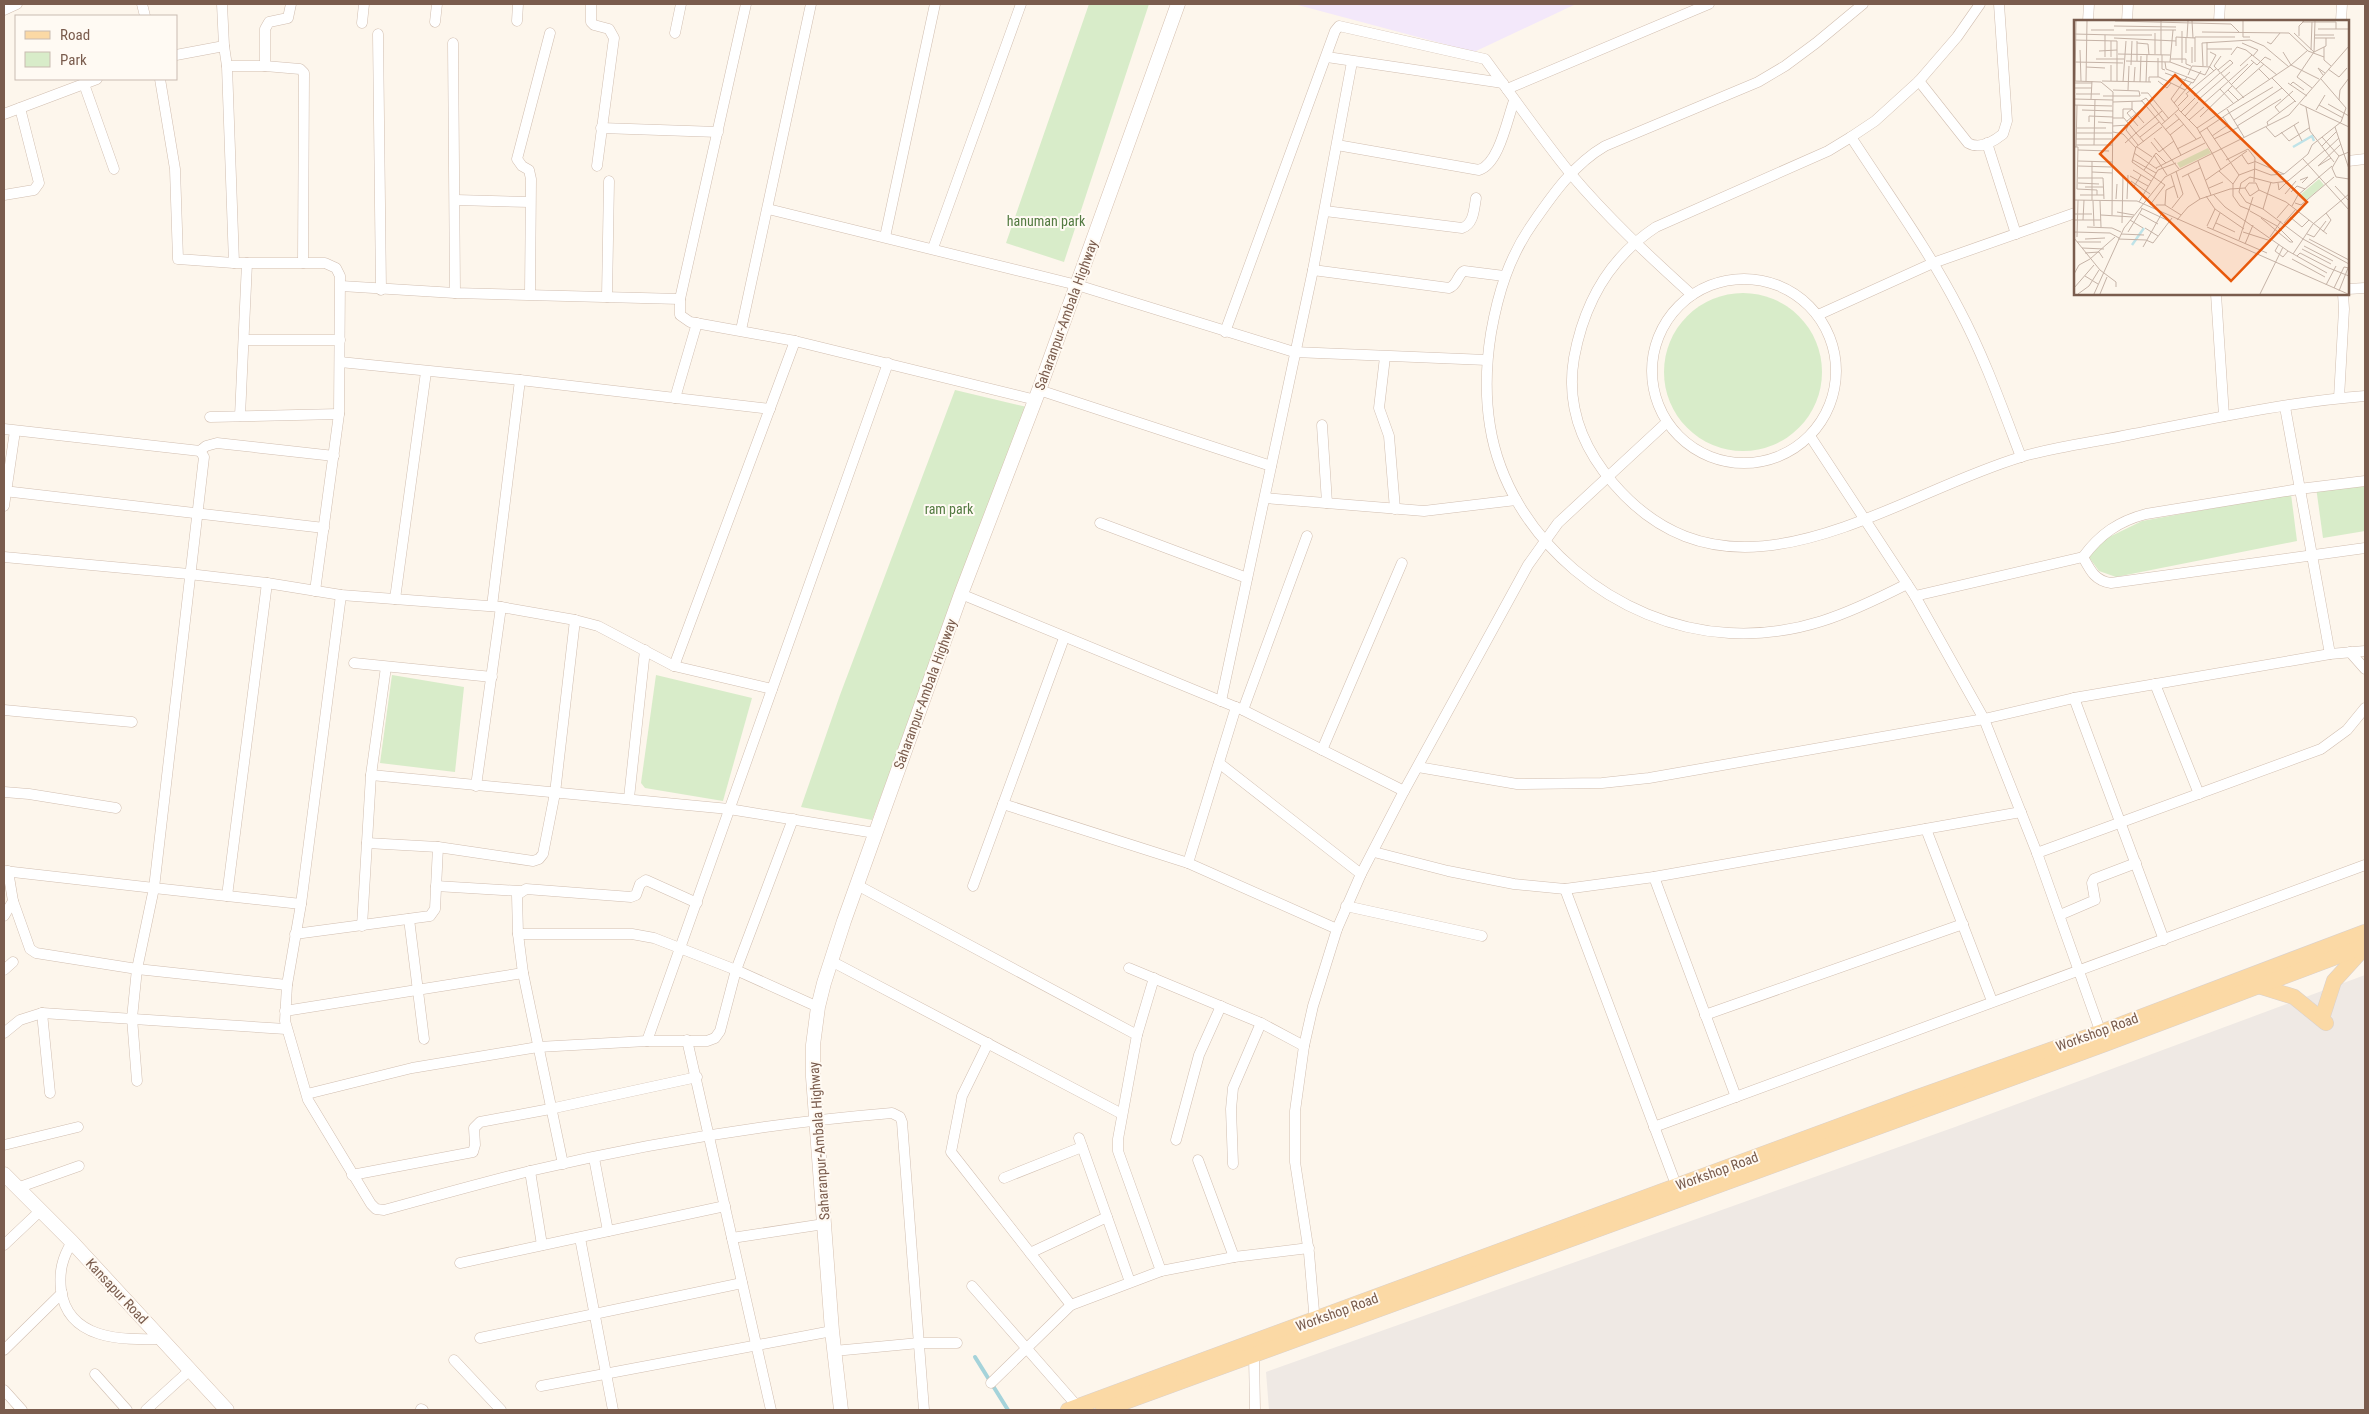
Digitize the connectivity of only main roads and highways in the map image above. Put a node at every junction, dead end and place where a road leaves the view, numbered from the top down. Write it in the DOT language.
graph roads {
  1 [pos="1178,4"];
  2 [pos="2365,932"];
  3 [pos="2365,946"];
  4 [pos="2259,986"];
  5 [pos="2103,1038"];
  6 [pos="4,1174"];
  7 [pos="1316,1326"];
  8 [pos="1121,1407"];
  9 [pos="1073,1408"];
  10 [pos="227,1410"];
  11 [pos="841,1410"];
  12 [pos="1103,1410"];
  1 -- 11 [label="main road, Saharanpur-Ambala Highway"];
  2 -- 5 [label="main road, Workshop Road"];
  3 -- 4 [label="main road, Workshop Road"];
  3 -- 4 [label="main road"];
  4 -- 5 [label="main road, Workshop Road"];
  5 -- 7 [label="main road, Workshop Road"];
  6 -- 10 [label="main road, Kansapur Road"];
  7 -- 8 [label="main road, Workshop Road"];
  7 -- 9 [label="main road, Workshop Road"];
  8 -- 12 [label="main road, Workshop Road"];
}
